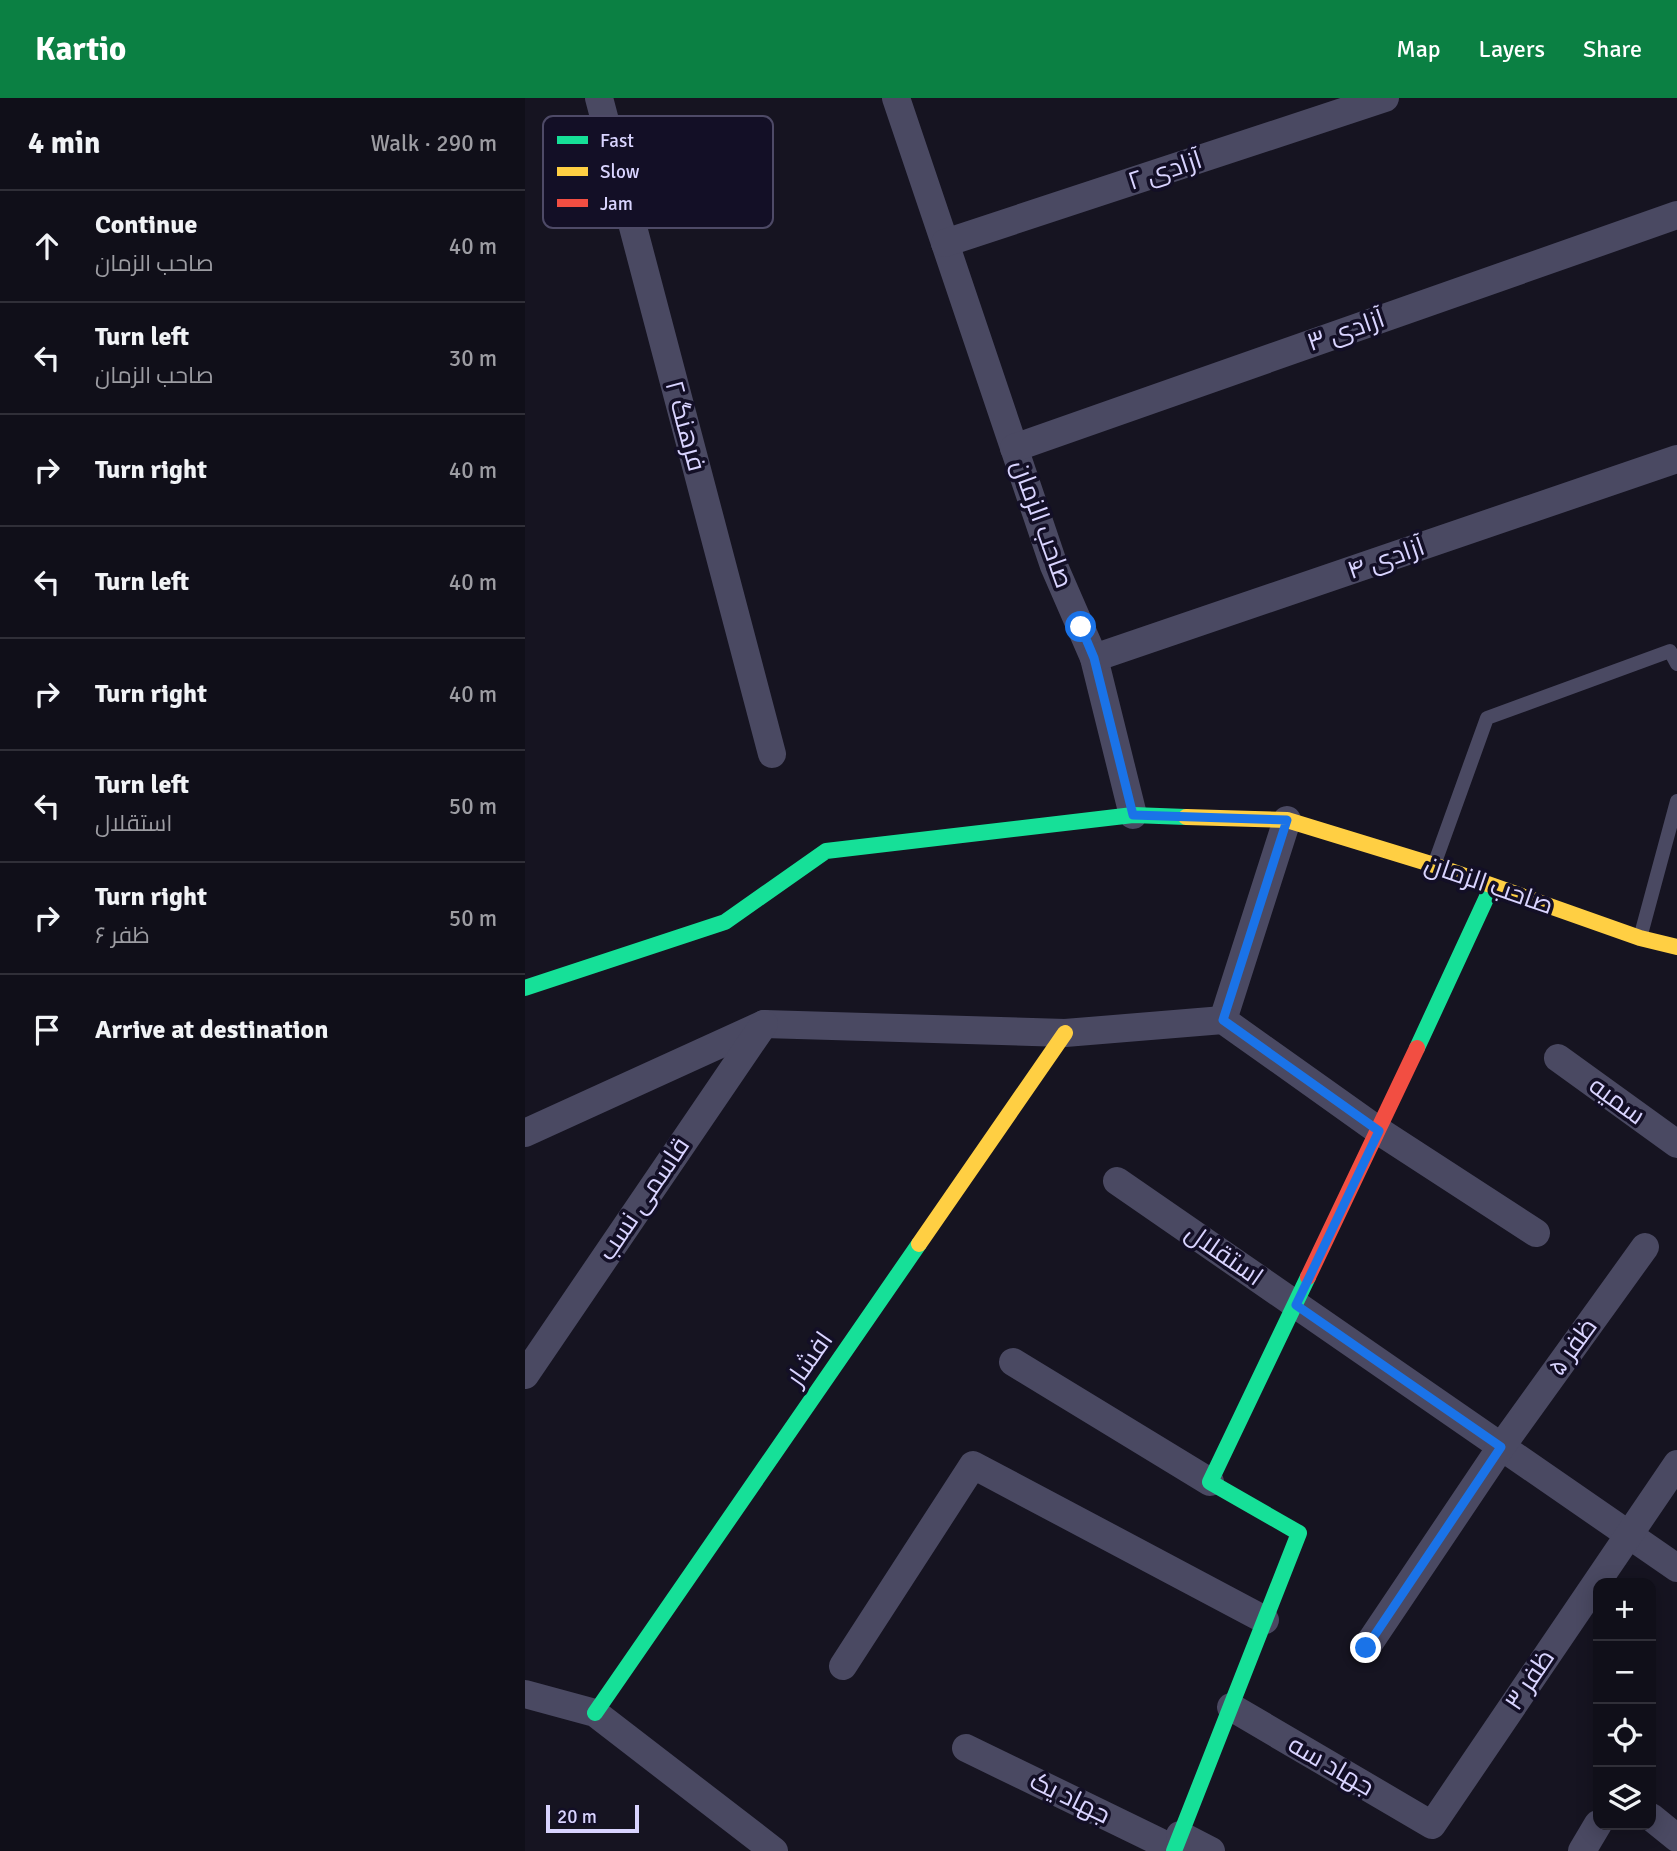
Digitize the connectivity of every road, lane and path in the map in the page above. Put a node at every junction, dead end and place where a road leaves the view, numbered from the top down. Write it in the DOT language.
graph roads {
  1 [pos="599,98"];
  2 [pos="896,98"];
  3 [pos="1385,98"];
  4 [pos="604,116"];
  5 [pos="1677,215"];
  6 [pos="633,228"];
  7 [pos="945,243"];
  8 [pos="1014,448"];
  9 [pos="1677,459"];
  10 [pos="1094,658"];
  11 [pos="1677,664"];
  12 [pos="772,754"];
  13 [pos="1677,801"];
  14 [pos="1133,815"];
  15 [pos="1287,820"];
  16 [pos="1434,865"];
  17 [pos="1492,886"];
  18 [pos="1640,938"];
  19 [pos="1677,947"];
  20 [pos="525,988"];
  21 [pos="1223,1020"];
  22 [pos="764,1024"];
  23 [pos="1065,1033"];
  24 [pos="1558,1058"];
  25 [pos="1379,1131"];
  26 [pos="525,1133"];
  27 [pos="1677,1144"];
  28 [pos="1117,1181"];
  29 [pos="1536,1233"];
  30 [pos="1645,1247"];
  31 [pos="1296,1305"];
  32 [pos="1013,1362"];
  33 [pos="525,1375"];
  34 [pos="1501,1447"];
  35 [pos="1677,1464"];
  36 [pos="1210,1482"];
  37 [pos="1628,1534"];
  38 [pos="1677,1568"];
  39 [pos="1265,1620"];
  40 [pos="1366,1648"];
  41 [pos="843,1665"];
  42 [pos="525,1694"];
  43 [pos="1231,1707"];
  44 [pos="594,1713"];
  45 [pos="965,1748"];
  46 [pos="1656,1821"];
  47 [pos="1432,1825"];
  48 [pos="1594,1830"];
  49 [pos="1677,1838"];
  50 [pos="1176,1845"];
  51 [pos="774,1851"];
  52 [pos="1211,1851"];
  53 [pos="1582,1851"];
  1 -- 4 [label="street, فرهنگ ۲"];
  2 -- 7 [label="street, صاحب الزمان"];
  3 -- 7 [label="street, آزادی ۲"];
  5 -- 8 [label="street, آزادی ۳"];
  6 -- 12 [label="street, فرهنگ ۲"];
  7 -- 8 [label="street, صاحب الزمان"];
  8 -- 10 [label="street, صاحب الزمان"];
  9 -- 10 [label="street, آزادی ۴"];
  10 -- 14 [label="street, صاحب الزمان"];
  11 -- 16 [label="lane"];
  13 -- 18 [label="lane"];
  14 -- 15 [label="street, صاحب الزمان"];
  14 -- 20 [label="street"];
  15 -- 16 [label="street, صاحب الزمان"];
  15 -- 21 [label="street"];
  16 -- 17 [label="street, صاحب الزمان"];
  17 -- 18 [label="street, صاحب الزمان"];
  17 -- 25 [label="street"];
  18 -- 19 [label="street, صاحب الزمان"];
  21 -- 23 [label="street"];
  21 -- 25 [label="street"];
  22 -- 23 [label="street"];
  22 -- 26 [label="street"];
  22 -- 33 [label="street, قاسمی نسب"];
  23 -- 44 [label="street, افشار"];
  24 -- 27 [label="street, سمیه"];
  25 -- 29 [label="street"];
  25 -- 31 [label="street"];
  28 -- 31 [label="street, استقلال"];
  30 -- 34 [label="street, ظفر ۵"];
  31 -- 34 [label="street, استقلال"];
  31 -- 36 [label="street"];
  32 -- 36 [label="street"];
  34 -- 37 [label="street, استقلال"];
  34 -- 40 [label="street, ظفر ۵"];
  35 -- 37 [label="street, ظفر ۳"];
  36 -- 39 [label="street"];
  37 -- 38 [label="street, استقلال"];
  37 -- 47 [label="street, ظفر ۳"];
  39 -- 41 [label="street"];
  39 -- 43 [label="street"];
  42 -- 44 [label="street"];
  43 -- 47 [label="street, جهاد سه"];
  43 -- 50 [label="street"];
  44 -- 51 [label="street"];
  45 -- 50 [label="street, جهاد یک"];
  46 -- 49 [label="street"];
  48 -- 53 [label="street"];
  50 -- 52 [label="street, جهاد یک"];
}
